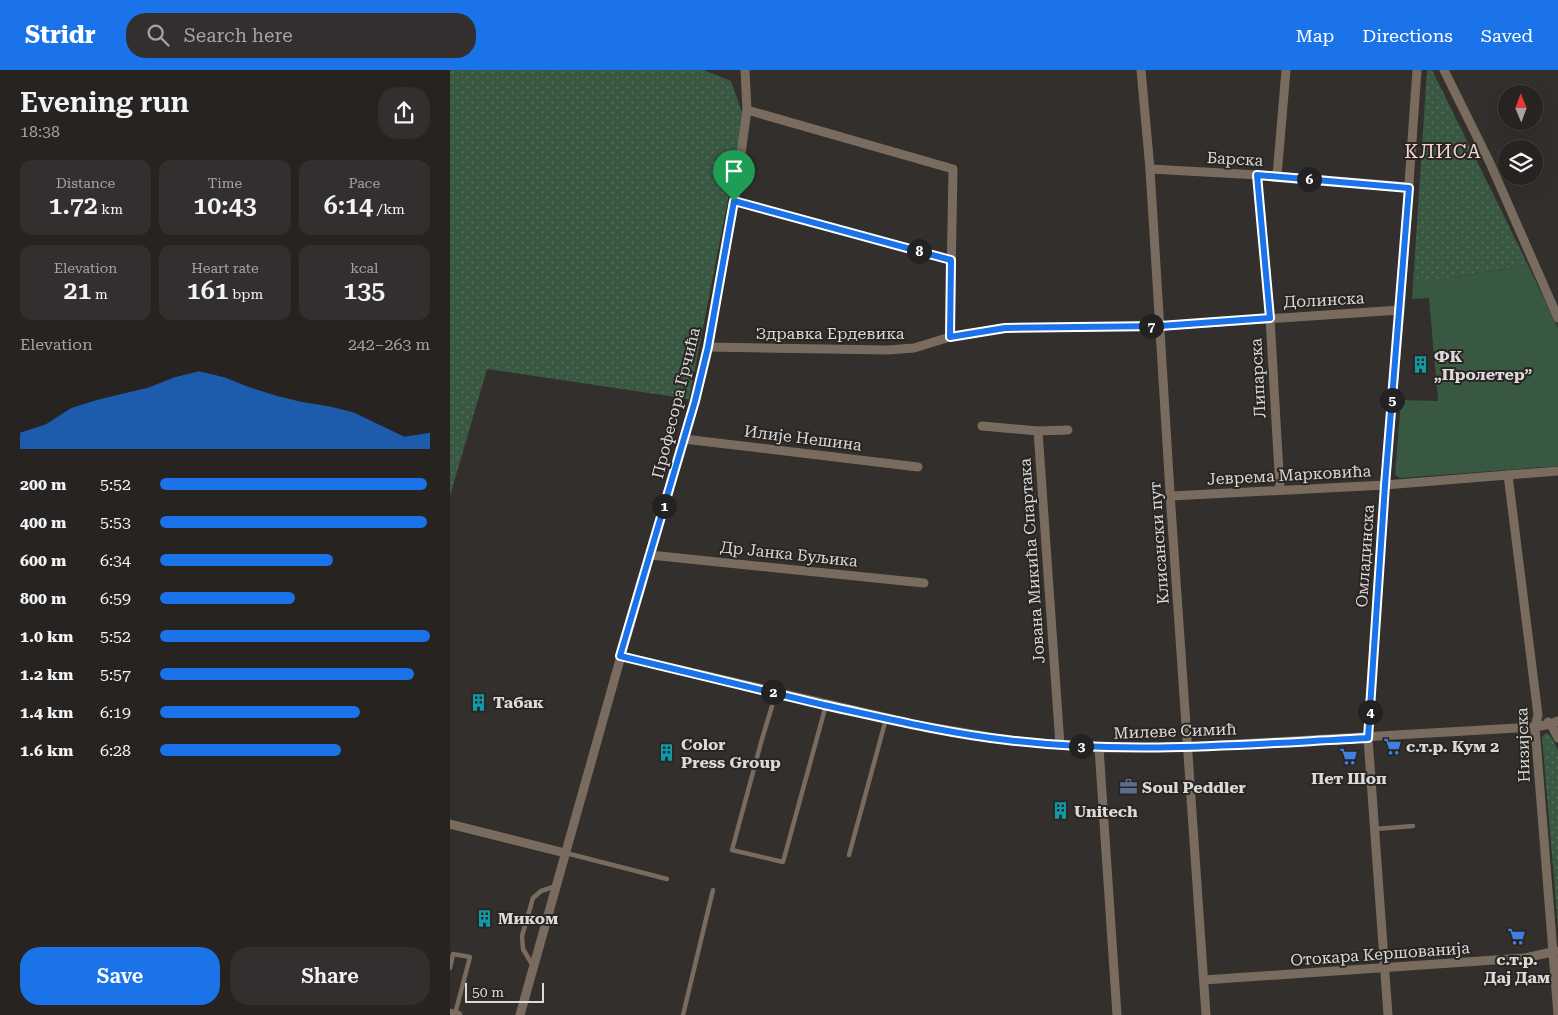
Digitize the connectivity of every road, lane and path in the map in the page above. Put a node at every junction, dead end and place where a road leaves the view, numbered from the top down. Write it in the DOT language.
graph roads {
  1 [pos="745,70"];
  2 [pos="1141,70"];
  3 [pos="1286,70"];
  4 [pos="1417,70"];
  5 [pos="1444,70"];
  6 [pos="747,110"];
  7 [pos="1150,169"];
  8 [pos="1257,175"];
  9 [pos="1277,176"];
  10 [pos="1409,188"];
  11 [pos="734,201"];
  12 [pos="951,260"];
  13 [pos="1554,299"];
  14 [pos="1400,310"];
  15 [pos="1270,318"];
  16 [pos="1558,318"];
  17 [pos="1160,326"];
  18 [pos="950,337"];
  19 [pos="708,347"];
  20 [pos="982,426"];
  21 [pos="1068,430"];
  22 [pos="1038,431"];
  23 [pos="684,439"];
  24 [pos="918,467"];
  25 [pos="1558,471"];
  26 [pos="1508,475"];
  27 [pos="1385,485"];
  28 [pos="1280,490"];
  29 [pos="1171,496"];
  30 [pos="650,554"];
  31 [pos="924,583"];
  32 [pos="620,656"];
  33 [pos="776,693"];
  34 [pos="826,705"];
  35 [pos="1538,715"];
  36 [pos="886,719"];
  37 [pos="1555,722"];
  38 [pos="1535,727"];
  39 [pos="1368,738"];
  40 [pos="1558,738"];
  41 [pos="1060,745"];
  42 [pos="1187,747"];
  43 [pos="1099,748"];
  44 [pos="450,824"];
  45 [pos="1413,826"];
  46 [pos="1374,829"];
  47 [pos="565,853"];
  48 [pos="849,855"];
  49 [pos="667,879"];
  50 [pos="556,886"];
  51 [pos="713,890"];
  52 [pos="1556,952"];
  53 [pos="533,966"];
  54 [pos="450,968"];
  55 [pos="1385,969"];
  56 [pos="1204,980"];
  57 [pos="454,1014"];
  58 [pos="520,1015"];
  59 [pos="683,1015"];
  60 [pos="1117,1015"];
  61 [pos="1206,1015"];
  62 [pos="1388,1015"];
  63 [pos="1558,1015"];
  1 -- 6 [label="street, Професора Грчића"];
  2 -- 7 [label="street, Клисански пут"];
  3 -- 9 [label="street"];
  4 -- 10 [label="street, Омладинска"];
  5 -- 13 [label="street"];
  6 -- 11 [label="street, Професора Грчића"];
  6 -- 12 [label="street"];
  7 -- 8 [label="street, Барска"];
  7 -- 17 [label="street, Клисански пут"];
  8 -- 9 [label="street, Барска"];
  8 -- 15 [label="street, Липарска"];
  9 -- 10 [label="street, Барска"];
  10 -- 14 [label="street, Омладинска"];
  11 -- 12 [label="street"];
  11 -- 19 [label="street, Професора Грчића"];
  12 -- 18 [label="street"];
  13 -- 16 [label="street"];
  14 -- 15 [label="street, Долинска"];
  14 -- 27 [label="street, Омладинска"];
  15 -- 17 [label="street, Долинска"];
  15 -- 28 [label="street, Липарска"];
  17 -- 18 [label="street, Здравка Ердевика"];
  17 -- 29 [label="street, Клисански пут"];
  18 -- 19 [label="street, Здравка Ердевика"];
  19 -- 23 [label="street, Професора Грчића"];
  20 -- 22 [label="street"];
  21 -- 22 [label="street"];
  22 -- 41 [label="street, Јована Микића Спартака"];
  23 -- 24 [label="street, Илије Нешина"];
  23 -- 30 [label="street, Професора Грчића"];
  25 -- 26 [label="street, Јеврема Марковића"];
  26 -- 27 [label="street, Јеврема Марковића"];
  26 -- 35 [label="street, Низијска"];
  27 -- 28 [label="street, Јеврема Марковића"];
  27 -- 39 [label="street, Омладинска"];
  28 -- 29 [label="street, Јеврема Марковића"];
  29 -- 42 [label="street, Клисански пут"];
  30 -- 31 [label="street, Др Јанка Буљика"];
  30 -- 32 [label="street, Професора Грчића"];
  32 -- 33 [label="street, Милеве Симић"];
  32 -- 47 [label="street, Професора Грчића"];
  33 -- 34 [label="street, Милеве Симић"];
  33 -- 34 [label="lane"];
  34 -- 36 [label="street, Милеве Симић"];
  35 -- 37 [label="street"];
  35 -- 38 [label="street, Низијска"];
  36 -- 41 [label="street, Милеве Симић"];
  36 -- 48 [label="lane"];
  37 -- 38 [label="street, Милеве Симић"];
  37 -- 40 [label="street"];
  38 -- 39 [label="street, Милеве Симић"];
  38 -- 52 [label="street, Низијска"];
  39 -- 42 [label="street, Милеве Симић"];
  39 -- 46 [label="street, Омладинска"];
  41 -- 43 [label="street, Милеве Симић"];
  42 -- 43 [label="street, Милеве Симић"];
  42 -- 56 [label="street, Клисански пут"];
  43 -- 60 [label="street"];
  44 -- 47 [label="street"];
  45 -- 46 [label="lane"];
  46 -- 55 [label="street, Омладинска"];
  47 -- 49 [label="lane"];
  47 -- 50 [label="street, Професора Грчића"];
  50 -- 53 [label="street, Професора Грчића"];
  50 -- 53 [label="lane"];
  51 -- 59 [label="lane"];
  52 -- 55 [label="street, Отокара Кершованија"];
  52 -- 63 [label="street, Низијска"];
  53 -- 58 [label="street, Професора Грчића"];
  54 -- 57 [label="lane"];
  55 -- 56 [label="street, Отокара Кершованија"];
  55 -- 62 [label="street, Омладинска"];
  56 -- 61 [label="street, Клисански пут"];
}
